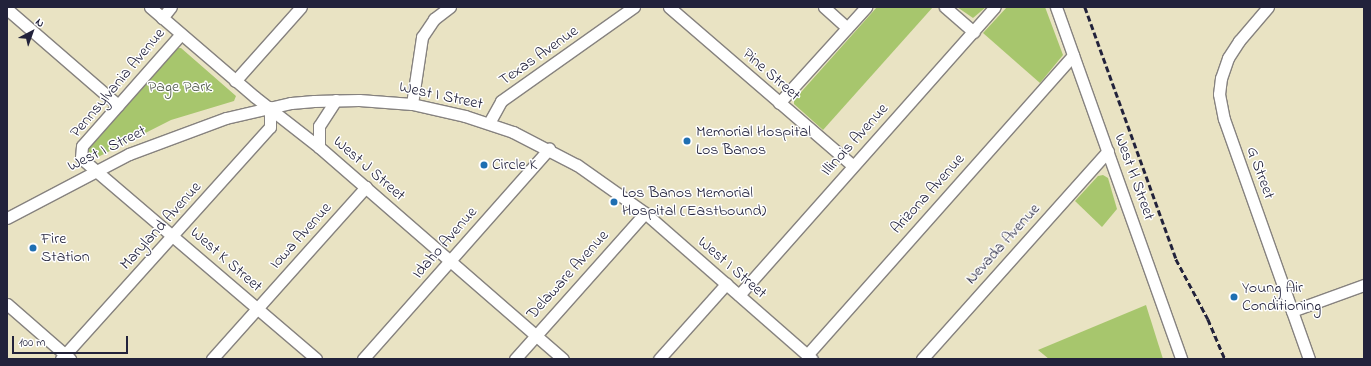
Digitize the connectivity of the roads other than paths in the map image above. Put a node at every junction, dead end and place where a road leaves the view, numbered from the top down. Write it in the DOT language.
graph roads {
  1 [pos="150,7"];
  2 [pos="171,7"];
  3 [pos="301,7"];
  4 [pos="450,7"];
  5 [pos="634,7"];
  6 [pos="669,7"];
  7 [pos="824,7"];
  8 [pos="866,7"];
  9 [pos="945,7"];
  10 [pos="995,7"];
  11 [pos="1056,7"];
  12 [pos="1268,7"];
  13 [pos="7,9"];
  14 [pos="162,18"];
  15 [pos="847,28"];
  16 [pos="974,32"];
  17 [pos="181,34"];
  18 [pos="1073,55"];
  19 [pos="235,81"];
  20 [pos="336,100"];
  21 [pos="779,103"];
  22 [pos="412,104"];
  23 [pos="118,105"];
  24 [pos="270,108"];
  25 [pos="489,123"];
  26 [pos="319,147"];
  27 [pos="549,149"];
  28 [pos="1108,151"];
  29 [pos="853,166"];
  30 [pos="95,172"];
  31 [pos="366,187"];
  32 [pos="645,213"];
  33 [pos="7,218"];
  34 [pos="174,236"];
  35 [pos="450,261"];
  36 [pos="726,284"];
  37 [pos="1364,285"];
  38 [pos="739,295"];
  39 [pos="7,304"];
  40 [pos="257,309"];
  41 [pos="1292,311"];
  42 [pos="536,335"];
  43 [pos="810,357"];
  44 [pos="66,358"];
  45 [pos="212,359"];
  46 [pos="316,359"];
  47 [pos="363,359"];
  48 [pos="515,359"];
  49 [pos="563,359"];
  50 [pos="659,359"];
  51 [pos="922,359"];
  52 [pos="1180,359"];
  53 [pos="1310,359"];
  1 -- 14 [label="street, West J Street"];
  2 -- 14 [label="street, Pennsylvania Avenue"];
  3 -- 19 [label="street"];
  4 -- 22 [label="street"];
  5 -- 25 [label="street, Texas Avenue"];
  6 -- 21 [label="street, Pine Street"];
  7 -- 15 [label="street"];
  8 -- 15 [label="street"];
  9 -- 16 [label="street"];
  10 -- 16 [label="street, Illinois Avenue"];
  11 -- 18 [label="street, West H Street"];
  12 -- 41 [label="street, G Street"];
  13 -- 23 [label="street"];
  14 -- 17 [label="street, West J Street"];
  15 -- 21 [label="street"];
  16 -- 29 [label="street, Illinois Avenue"];
  17 -- 19 [label="street, West J Street"];
  17 -- 23 [label="street, Pennsylvania Avenue"];
  18 -- 28 [label="street, West H Street"];
  18 -- 43 [label="street, Arizona Avenue"];
  19 -- 24 [label="street, West J Street"];
  20 -- 22 [label="street, West I Street"];
  20 -- 24 [label="street, West I Street"];
  20 -- 26 [label="street"];
  21 -- 29 [label="street, Pine Street"];
  22 -- 25 [label="street, West I Street"];
  23 -- 30 [label="street, Pennsylvania Avenue"];
  24 -- 26 [label="street, West J Street"];
  24 -- 30 [label="street, West I Street"];
  24 -- 34 [label="street, Maryland Avenue"];
  25 -- 27 [label="street, West I Street"];
  26 -- 31 [label="street, West J Street"];
  27 -- 32 [label="street, West I Street"];
  27 -- 35 [label="street, Idaho Avenue"];
  28 -- 51 [label="street, Nevada Avenue"];
  28 -- 52 [label="street, West H Street"];
  29 -- 38 [label="street, Illinois Avenue"];
  30 -- 33 [label="street, West I Street"];
  30 -- 34 [label="street, West K Street"];
  31 -- 35 [label="street, West J Street"];
  31 -- 40 [label="street, Iowa Avenue"];
  32 -- 36 [label="street, West I Street"];
  32 -- 42 [label="street, Delaware Avenue"];
  34 -- 40 [label="street, West K Street"];
  34 -- 44 [label="street, Maryland Avenue"];
  35 -- 42 [label="street, West J Street"];
  35 -- 47 [label="street, Idaho Avenue"];
  36 -- 38 [label="street, West I Street"];
  36 -- 50 [label="street"];
  37 -- 41 [label="street"];
  38 -- 43 [label="street, West I Street"];
  39 -- 44 [label="street"];
  40 -- 45 [label="street, Iowa Avenue"];
  40 -- 46 [label="street, West K Street"];
  41 -- 53 [label="street, G Street"];
  42 -- 48 [label="street, Delaware Avenue"];
  42 -- 49 [label="street, West J Street"];
}
